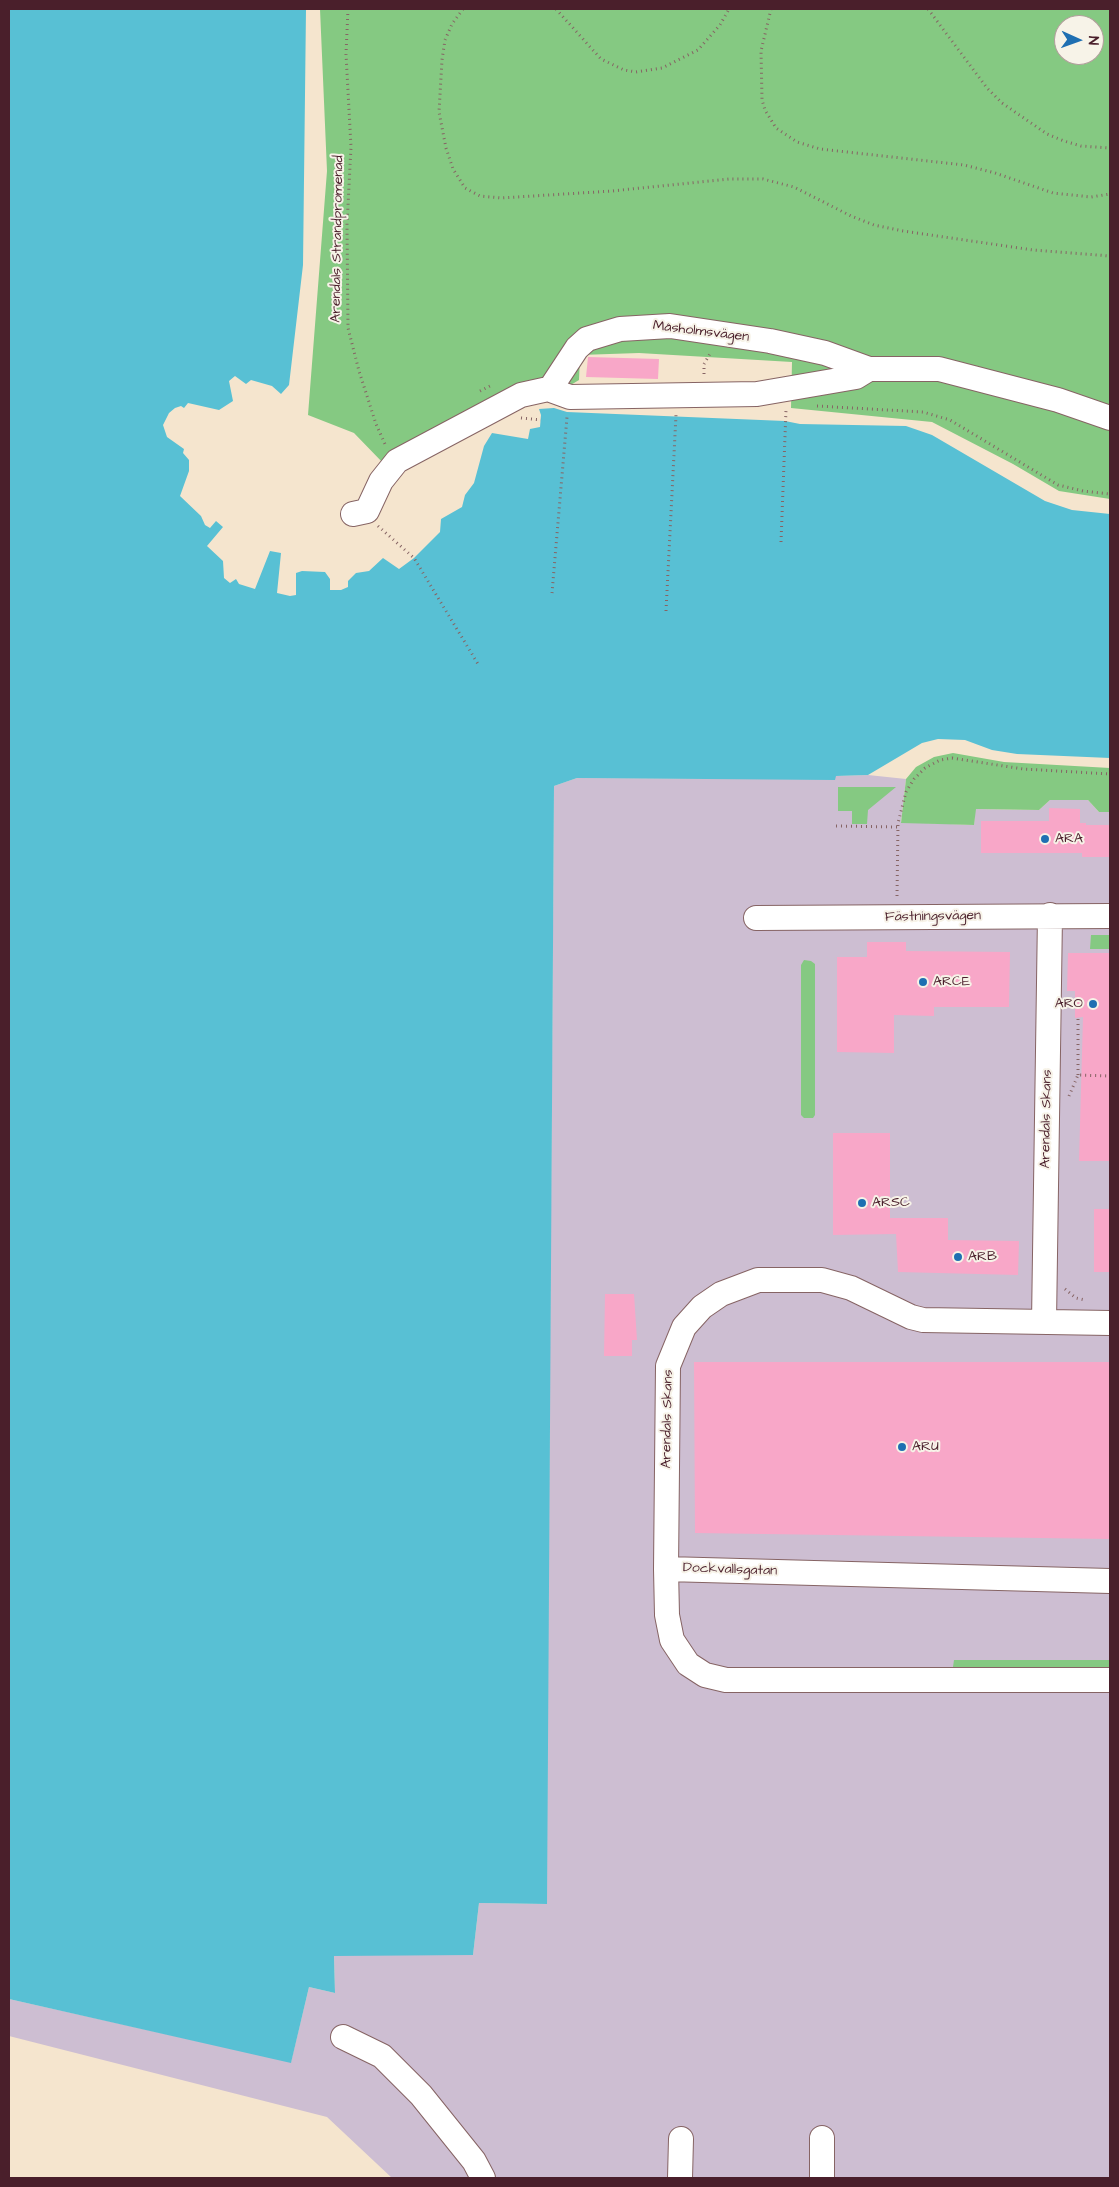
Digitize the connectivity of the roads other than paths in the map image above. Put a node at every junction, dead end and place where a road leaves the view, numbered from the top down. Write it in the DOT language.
graph roads {
  1 [pos="869,369"];
  2 [pos="548,389"];
  3 [pos="1110,418"];
  4 [pos="360,512"];
  5 [pos="1050,916"];
  6 [pos="1110,916"];
  7 [pos="756,918"];
  8 [pos="1044,1322"];
  9 [pos="1110,1324"];
  10 [pos="666,1569"];
  11 [pos="1110,1581"];
  12 [pos="1110,1680"];
  13 [pos="343,2037"];
  14 [pos="681,2138"];
  15 [pos="822,2138"];
  16 [pos="482,2178"];
  17 [pos="680,2178"];
  18 [pos="822,2178"];
  1 -- 2 [label="street"];
  1 -- 2 [label="street, Måsholmsvägen"];
  1 -- 3 [label="street, Måsholmsvägen"];
  2 -- 4 [label="street"];
  5 -- 6 [label="street, Fästningsvägen"];
  5 -- 7 [label="street, Fästningsvägen"];
  5 -- 8 [label="street, Arendals Skans"];
  8 -- 9 [label="street, Arendals Skans"];
  8 -- 10 [label="street, Arendals Skans"];
  10 -- 11 [label="street, Dockvallsgatan"];
  10 -- 12 [label="street, Dockvallsgatan"];
  13 -- 16 [label="street"];
  14 -- 17 [label="street"];
  15 -- 18 [label="street"];
}
